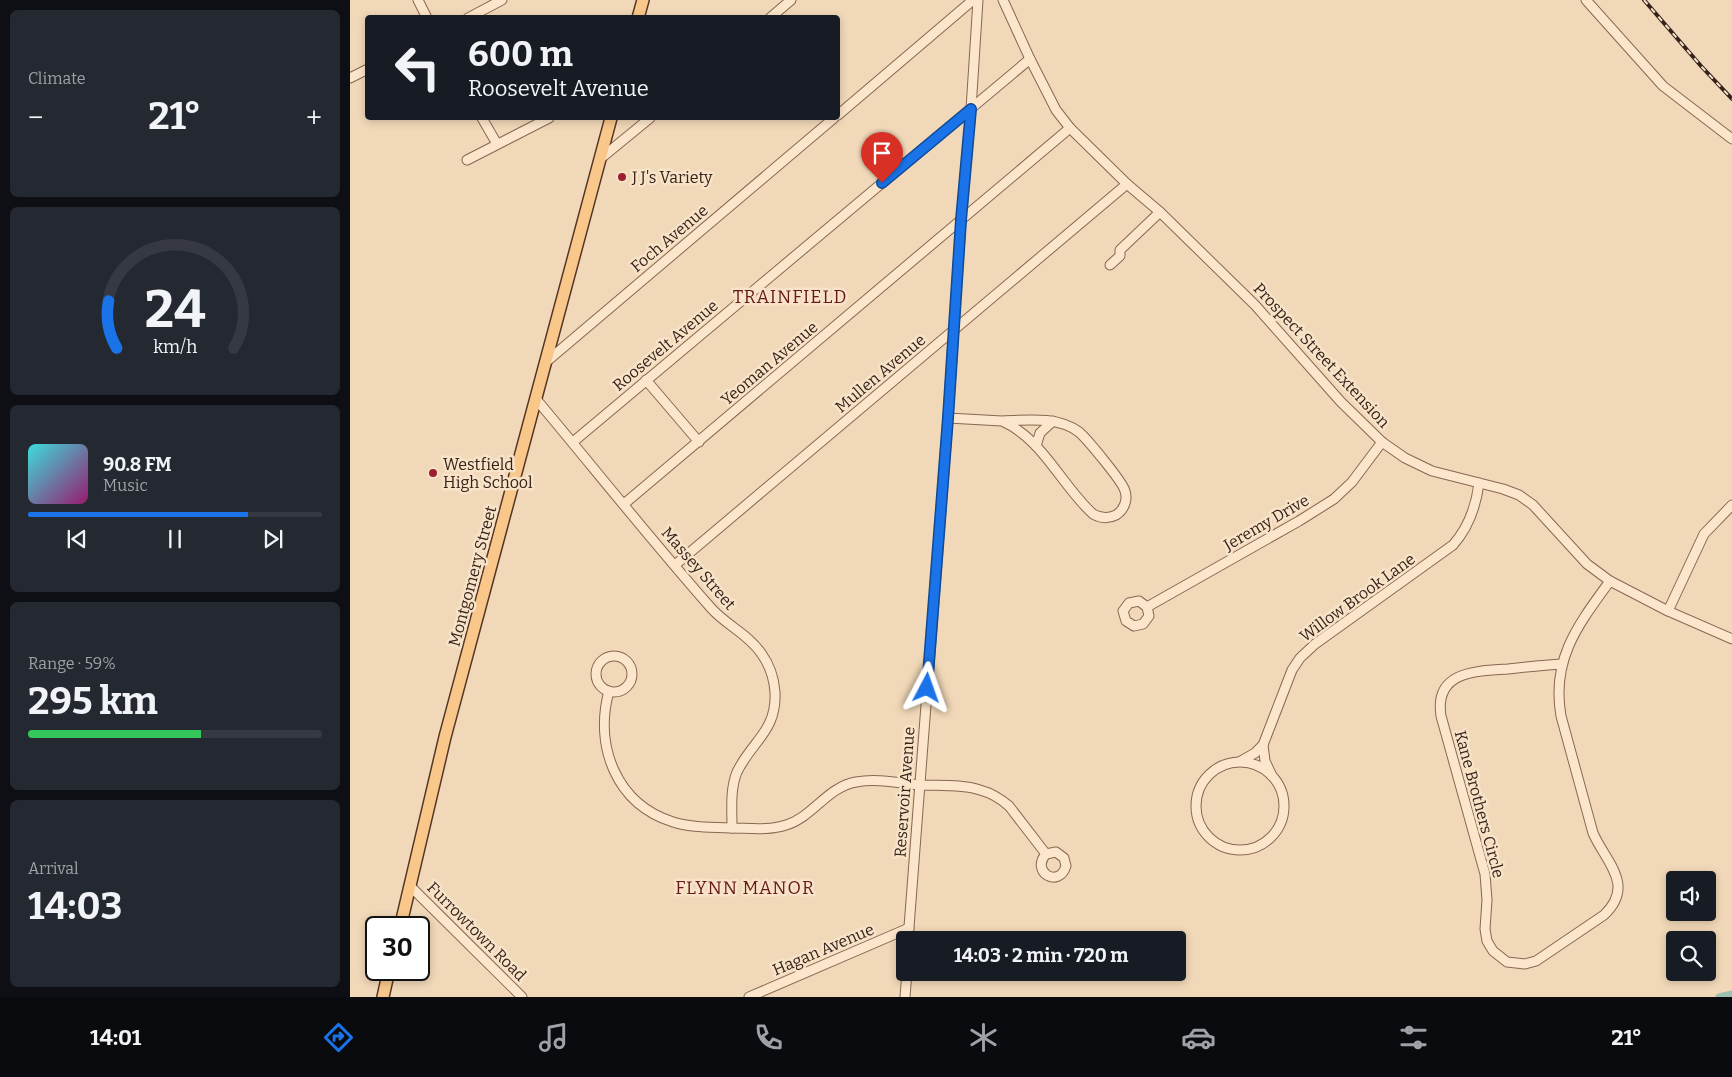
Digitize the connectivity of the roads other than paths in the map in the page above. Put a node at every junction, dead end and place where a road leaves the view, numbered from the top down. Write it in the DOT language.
graph roads {
  1 [pos="418,0"];
  2 [pos="502,0"];
  3 [pos="643,0"];
  4 [pos="791,0"];
  5 [pos="973,0"];
  6 [pos="978,0"];
  7 [pos="1003,0"];
  8 [pos="1586,0"];
  9 [pos="426,15"];
  10 [pos="474,15"];
  11 [pos="639,15"];
  12 [pos="774,15"];
  13 [pos="1030,59"];
  14 [pos="365,70"];
  15 [pos="350,78"];
  16 [pos="971,109"];
  17 [pos="840,113"];
  18 [pos="483,120"];
  19 [pos="545,120"];
  20 [pos="610,120"];
  21 [pos="648,120"];
  22 [pos="832,120"];
  23 [pos="1070,128"];
  24 [pos="1732,139"];
  25 [pos="497,144"];
  26 [pos="600,159"];
  27 [pos="467,160"];
  28 [pos="1127,184"];
  29 [pos="1160,212"];
  30 [pos="961,220"];
  31 [pos="1110,266"];
  32 [pos="953,331"];
  33 [pos="546,362"];
  34 [pos="646,380"];
  35 [pos="536,399"];
  36 [pos="948,418"];
  37 [pos="1002,421"];
  38 [pos="1053,421"];
  39 [pos="573,442"];
  40 [pos="699,442"];
  41 [pos="1382,442"];
  42 [pos="1036,446"];
  43 [pos="1479,483"];
  44 [pos="624,504"];
  45 [pos="1732,506"];
  46 [pos="675,565"];
  47 [pos="1610,581"];
  48 [pos="1147,607"];
  49 [pos="1668,611"];
  50 [pos="1732,639"];
  51 [pos="1562,664"];
  52 [pos="609,691"];
  53 [pos="1263,745"];
  54 [pos="1240,761"];
  55 [pos="1272,776"];
  56 [pos="919,784"];
  57 [pos="732,828"];
  58 [pos="1046,854"];
  59 [pos="410,886"];
  60 [pos="403,916"];
  61 [pos="909,928"];
  62 [pos="909,931"];
  63 [pos="387,981"];
  64 [pos="906,981"];
  65 [pos="383,997"];
  66 [pos="522,997"];
  67 [pos="749,997"];
  68 [pos="905,997"];
  1 -- 9 [label="street"];
  2 -- 10 [label="street"];
  3 -- 11 [label="main road"];
  4 -- 12 [label="street"];
  5 -- 17 [label="street"];
  6 -- 16 [label="street, Reservoir Avenue"];
  7 -- 13 [label="street, Prospect Street Extension"];
  8 -- 24 [label="street"];
  13 -- 16 [label="street, Roosevelt Avenue"];
  13 -- 23 [label="street, Prospect Street Extension"];
  14 -- 15 [label="street"];
  16 -- 30 [label="street, Reservoir Avenue"];
  16 -- 34 [label="street, Roosevelt Avenue"];
  18 -- 25 [label="street"];
  19 -- 25 [label="street"];
  20 -- 26 [label="main road, Montgomery Street"];
  21 -- 26 [label="street"];
  22 -- 33 [label="street, Foch Avenue"];
  23 -- 28 [label="street, Prospect Street Extension"];
  23 -- 30 [label="street, Yeoman Avenue"];
  25 -- 27 [label="street"];
  26 -- 33 [label="main road, Montgomery Street"];
  28 -- 29 [label="street, Prospect Street Extension"];
  28 -- 32 [label="street, Mullen Avenue"];
  29 -- 31 [label="street"];
  29 -- 41 [label="street, Prospect Street Extension"];
  30 -- 32 [label="street, Reservoir Avenue"];
  30 -- 40 [label="street, Yeoman Avenue"];
  32 -- 36 [label="street, Reservoir Avenue"];
  32 -- 46 [label="street, Mullen Avenue"];
  33 -- 35 [label="main road, Montgomery Street"];
  34 -- 39 [label="street, Roosevelt Avenue"];
  34 -- 40 [label="street"];
  35 -- 39 [label="street, Massey Street"];
  35 -- 59 [label="main road, Montgomery Street"];
  36 -- 37 [label="street"];
  36 -- 56 [label="street, Reservoir Avenue"];
  37 -- 38 [label="street"];
  37 -- 42 [label="street"];
  38 -- 42 [label="street"];
  38 -- 42 [label="street"];
  39 -- 44 [label="street, Massey Street"];
  40 -- 44 [label="street, Yeoman Avenue"];
  41 -- 43 [label="street, Prospect Street Extension"];
  41 -- 48 [label="street, Jeremy Drive"];
  43 -- 47 [label="street, Prospect Street Extension"];
  43 -- 53 [label="street, Willow Brook Lane"];
  44 -- 46 [label="street, Massey Street"];
  45 -- 49 [label="street"];
  46 -- 57 [label="street, Massey Street"];
  47 -- 49 [label="street, Prospect Street Extension"];
  47 -- 51 [label="street, Kane Brothers Circle"];
  49 -- 50 [label="street, Prospect Street Extension"];
  51 -- 51 [label="street, Kane Brothers Circle"];
  52 -- 52 [label="street"];
  52 -- 57 [label="street"];
  53 -- 54 [label="street"];
  53 -- 55 [label="street"];
  54 -- 55 [label="street"];
  54 -- 55 [label="street"];
  56 -- 57 [label="street"];
  56 -- 58 [label="street"];
  56 -- 61 [label="street, Reservoir Avenue"];
  59 -- 60 [label="main road, Montgomery Street"];
  59 -- 66 [label="street, Furrowtown Road"];
  61 -- 62 [label="street, Reservoir Avenue"];
  61 -- 67 [label="street, Hagan Avenue"];
  63 -- 65 [label="main road"];
  64 -- 68 [label="street"];
}
